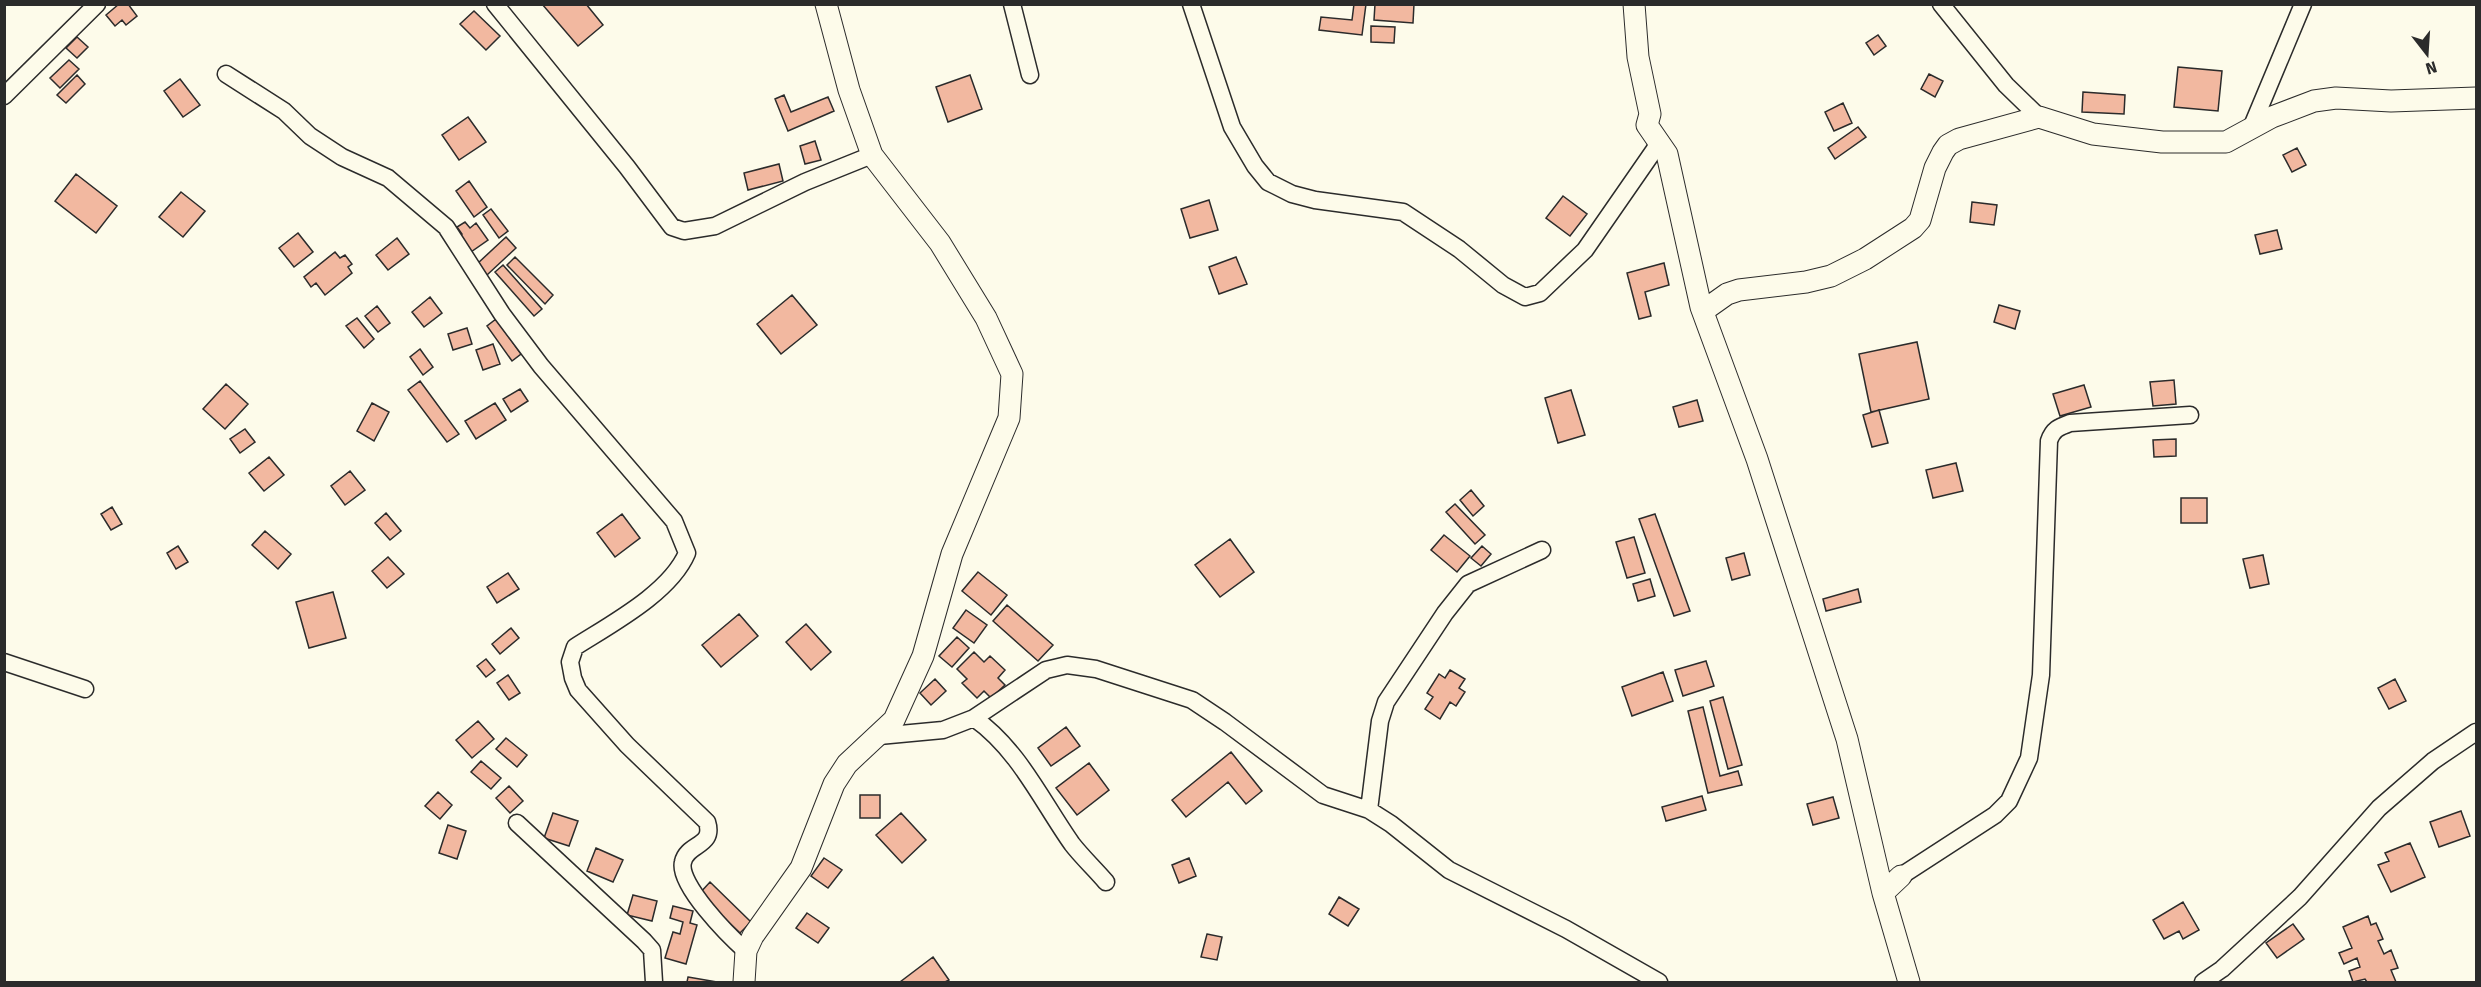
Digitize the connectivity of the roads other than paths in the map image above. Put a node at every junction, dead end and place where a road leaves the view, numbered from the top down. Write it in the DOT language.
graph roads {
  1 [pos="97,4"];
  2 [pos="495,4"];
  3 [pos="826,4"];
  4 [pos="1012,4"];
  5 [pos="1191,4"];
  6 [pos="1634,4"];
  7 [pos="1941,4"];
  8 [pos="2303,4"];
  9 [pos="226,74"];
  10 [pos="1030,75"];
  11 [pos="4,96"];
  12 [pos="2476,98"];
  13 [pos="2039,117"];
  14 [pos="1647,125"];
  15 [pos="2253,126"];
  16 [pos="872,155"];
  17 [pos="1703,310"];
  18 [pos="2190,414"];
  19 [pos="1542,550"];
  20 [pos="4,662"];
  21 [pos="85,689"];
  22 [pos="974,718"];
  23 [pos="2476,732"];
  24 [pos="879,736"];
  25 [pos="1369,810"];
  26 [pos="517,823"];
  27 [pos="1901,876"];
  28 [pos="1106,882"];
  29 [pos="1883,893"];
  30 [pos="746,951"];
  31 [pos="654,982"];
  32 [pos="744,982"];
  33 [pos="1659,982"];
  34 [pos="1909,982"];
  35 [pos="2203,982"];
  1 -- 11 [label="street"];
  2 -- 16 [label="street"];
  3 -- 16 [label="street"];
  4 -- 10 [label="street"];
  5 -- 14 [label="street"];
  6 -- 14 [label="street"];
  7 -- 13 [label="street"];
  8 -- 15 [label="street"];
  9 -- 30 [label="street"];
  12 -- 15 [label="street"];
  13 -- 15 [label="street"];
  13 -- 17 [label="street"];
  14 -- 17 [label="street"];
  16 -- 24 [label="street"];
  17 -- 29 [label="street"];
  18 -- 27 [label="street"];
  19 -- 25 [label="street"];
  20 -- 21 [label="street"];
  22 -- 24 [label="street"];
  22 -- 25 [label="street"];
  22 -- 28 [label="street"];
  23 -- 35 [label="street"];
  24 -- 30 [label="street"];
  25 -- 33 [label="street"];
  26 -- 31 [label="street"];
  27 -- 29 [label="street"];
  29 -- 34 [label="street"];
  30 -- 32 [label="street"];
}
